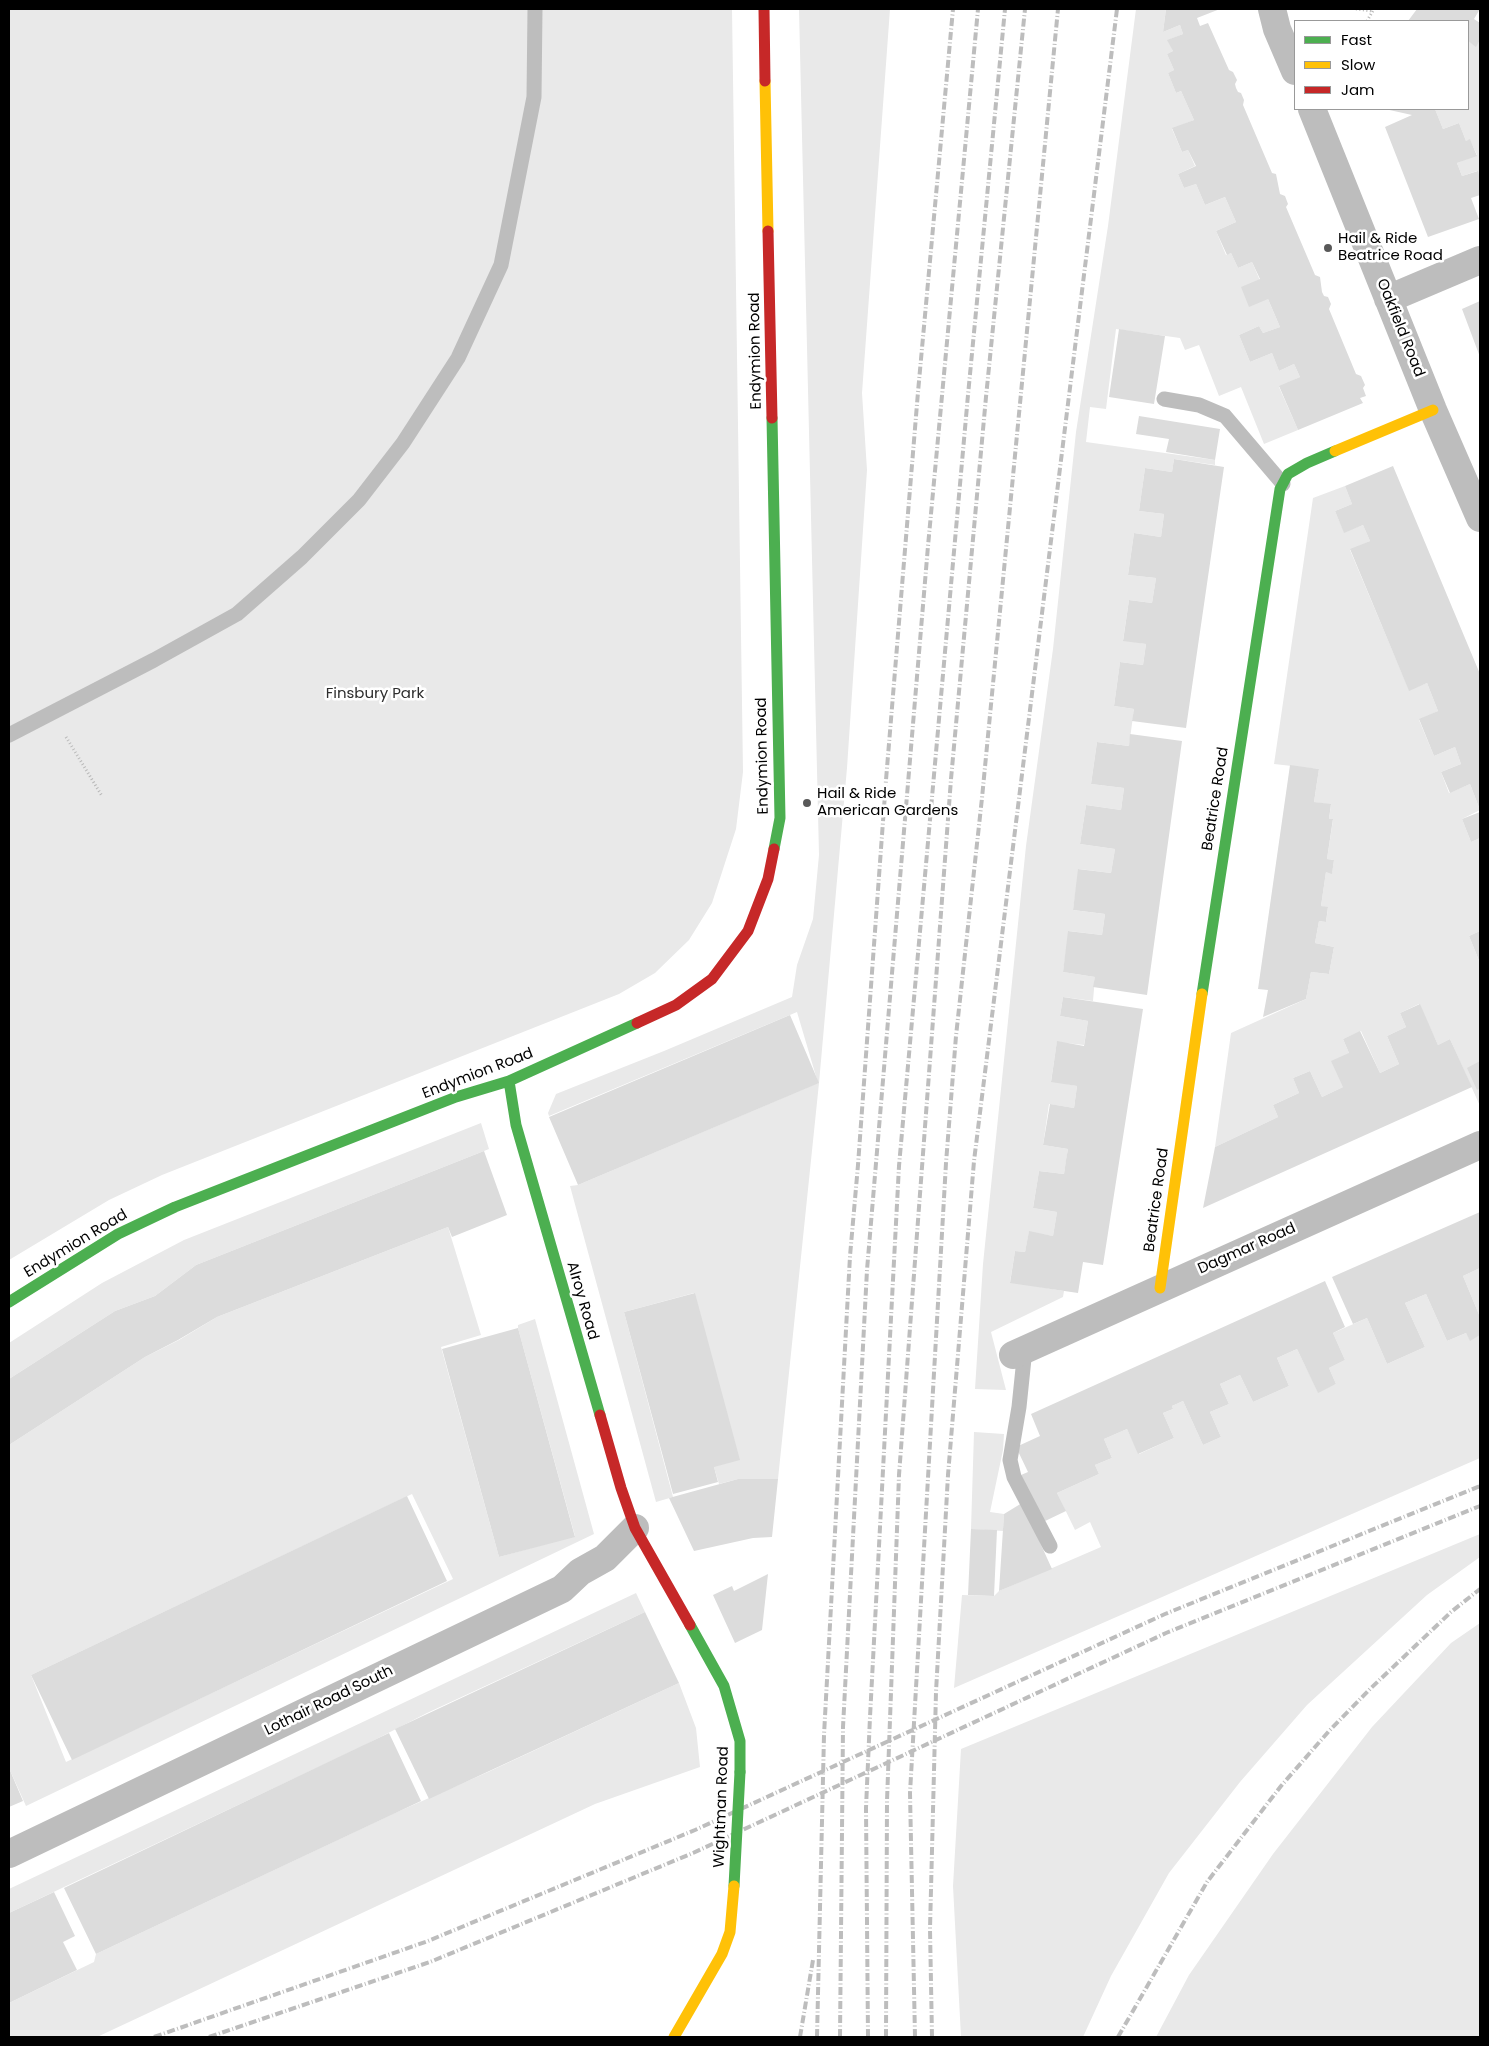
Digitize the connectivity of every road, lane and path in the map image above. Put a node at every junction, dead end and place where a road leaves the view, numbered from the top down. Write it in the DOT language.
graph roads {
  1 [pos="535,9"];
  2 [pos="764,9"];
  3 [pos="1272,9"];
  4 [pos="1356,9"];
  5 [pos="1373,10"];
  6 [pos="1294,69"];
  7 [pos="1312,110"];
  8 [pos="1480,260"];
  9 [pos="1388,299"];
  10 [pos="1164,399"];
  11 [pos="1433,410"];
  12 [pos="1283,484"];
  13 [pos="1480,518"];
  14 [pos="52,714"];
  15 [pos="9,735"];
  16 [pos="102,796"];
  17 [pos="509,1081"];
  18 [pos="1480,1145"];
  19 [pos="1160,1288"];
  20 [pos="9,1302"];
  21 [pos="1019,1352"];
  22 [pos="635,1528"];
  23 [pos="1050,1546"];
  24 [pos="9,1854"];
  25 [pos="674,2037"];
  1 -- 14 [label="lane"];
  2 -- 17 [label="main road, Endymion Road"];
  3 -- 6 [label="street"];
  4 -- 5 [label="path"];
  7 -- 9 [label="street, Oakfield Road"];
  8 -- 9 [label="street"];
  9 -- 11 [label="street, Oakfield Road"];
  10 -- 12 [label="lane"];
  11 -- 12 [label="main road, Beatrice Road"];
  11 -- 13 [label="street, Oakfield Road"];
  12 -- 19 [label="main road, Beatrice Road"];
  14 -- 15 [label="lane"];
  14 -- 16 [label="path"];
  17 -- 20 [label="main road, Endymion Road"];
  17 -- 22 [label="main road, Alroy Road"];
  18 -- 19 [label="street, Dagmar Road"];
  19 -- 21 [label="street, Dagmar Road"];
  21 -- 23 [label="lane"];
  22 -- 24 [label="street, Lothair Road South"];
  22 -- 25 [label="main road, Wightman Road, bridge"];
}
